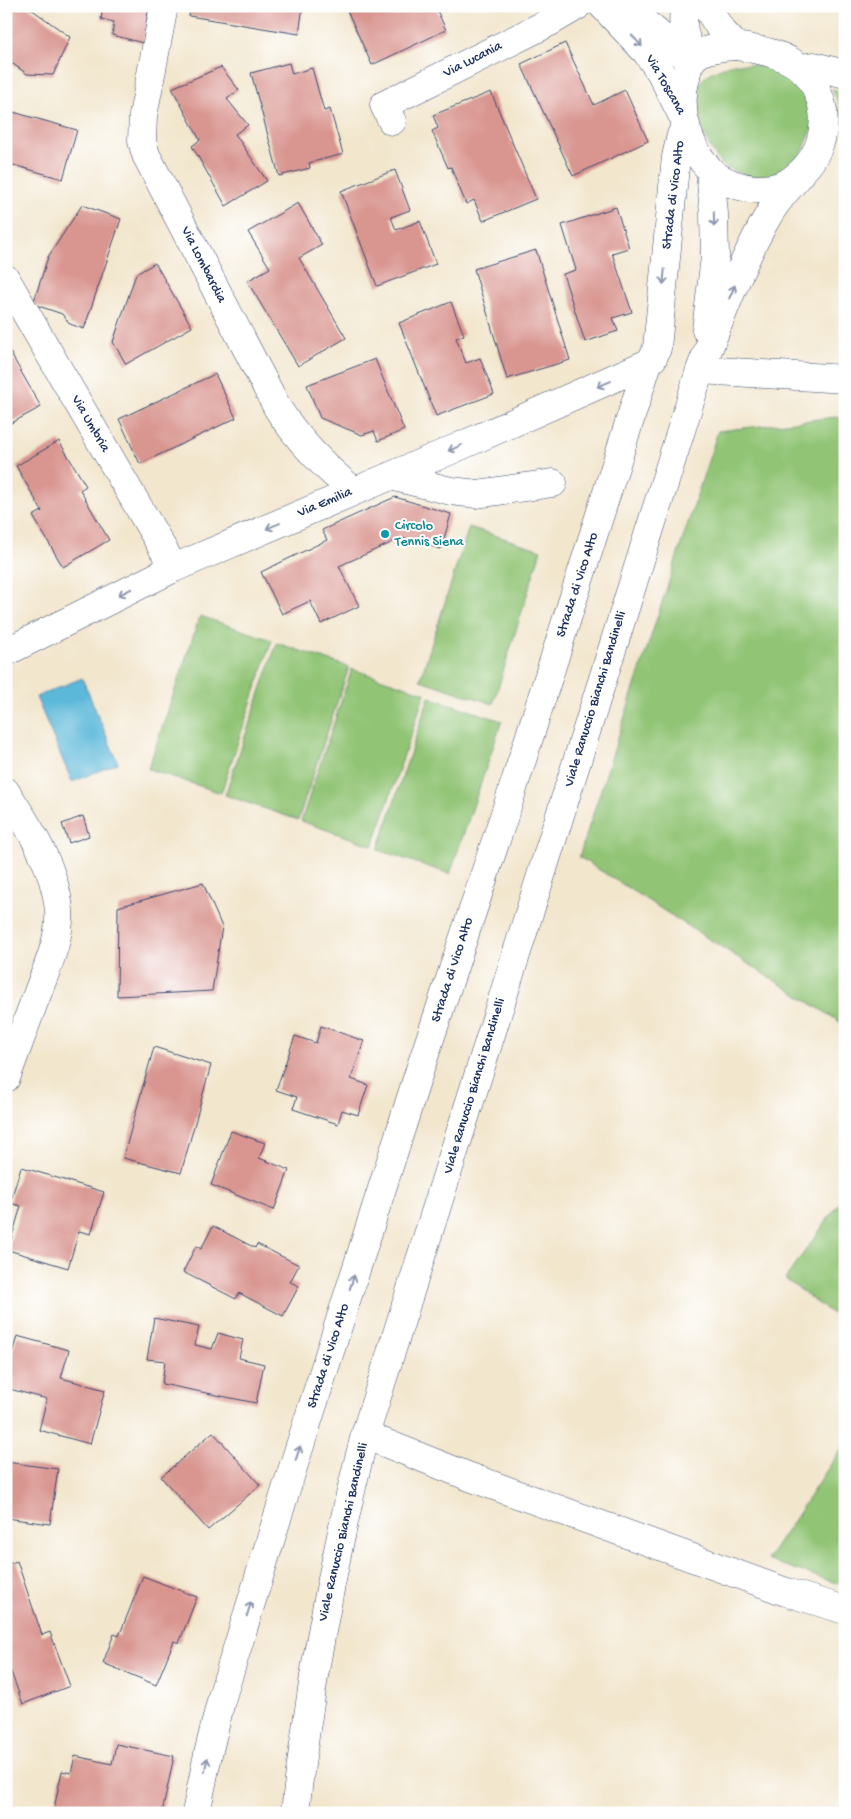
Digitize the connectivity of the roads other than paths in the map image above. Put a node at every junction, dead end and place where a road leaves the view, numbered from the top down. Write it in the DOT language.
graph roads {
  1 [pos="164,6"];
  2 [pos="576,6"];
  3 [pos="603,6"];
  4 [pos="622,6"];
  5 [pos="684,6"];
  6 [pos="706,6"];
  7 [pos="736,46"];
  8 [pos="693,59"];
  9 [pos="801,68"];
  10 [pos="845,74"];
  11 [pos="392,121"];
  12 [pos="685,123"];
  13 [pos="845,140"];
  14 [pos="807,165"];
  15 [pos="710,170"];
  16 [pos="6,279"];
  17 [pos="648,364"];
  18 [pos="700,370"];
  19 [pos="845,380"];
  20 [pos="390,476"];
  21 [pos="553,483"];
  22 [pos="354,491"];
  23 [pos="174,568"];
  24 [pos="6,652"];
  25 [pos="6,792"];
  26 [pos="6,1078"];
  27 [pos="365,1435"];
  28 [pos="845,1610"];
  29 [pos="196,1813"];
  30 [pos="295,1813"];
  1 -- 22 [label="street, Via Lombardia"];
  2 -- 11 [label="street, Via Lucania"];
  3 -- 12 [label="street, Via Toscana, one-way"];
  4 -- 8 [label="street, Via Toscana"];
  5 -- 8 [label="street"];
  6 -- 7 [label="street"];
  7 -- 8 [label="street"];
  7 -- 9 [label="street"];
  8 -- 12 [label="street, Strada di Vico Alto"];
  9 -- 10 [label="street"];
  9 -- 14 [label="street"];
  12 -- 15 [label="street, Strada di Vico Alto"];
  12 -- 17 [label="street, Strada di Vico Alto, one-way"];
  13 -- 14 [label="street, Strada di Vico Alto"];
  14 -- 15 [label="street, Strada di Vico Alto"];
  18 -- 14 [label="street, Viale Ranuccio Bianchi Bandinelli, one-way"];
  15 -- 18 [label="street, Viale Ranuccio Bianchi Bandinelli, one-way"];
  16 -- 23 [label="street, Via Umbria"];
  17 -- 20 [label="street, Via Emilia, one-way"];
  29 -- 17 [label="street, Strada di Vico Alto, one-way"];
  18 -- 19 [label="street"];
  18 -- 27 [label="street, Viale Ranuccio Bianchi Bandinelli"];
  20 -- 21 [label="street"];
  20 -- 22 [label="street, Via Emilia"];
  22 -- 23 [label="street, Via Emilia, one-way"];
  23 -- 24 [label="street, Via Emilia, one-way"];
  25 -- 26 [label="street"];
  27 -- 28 [label="street"];
  27 -- 30 [label="street, Viale Ranuccio Bianchi Bandinelli"];
}
